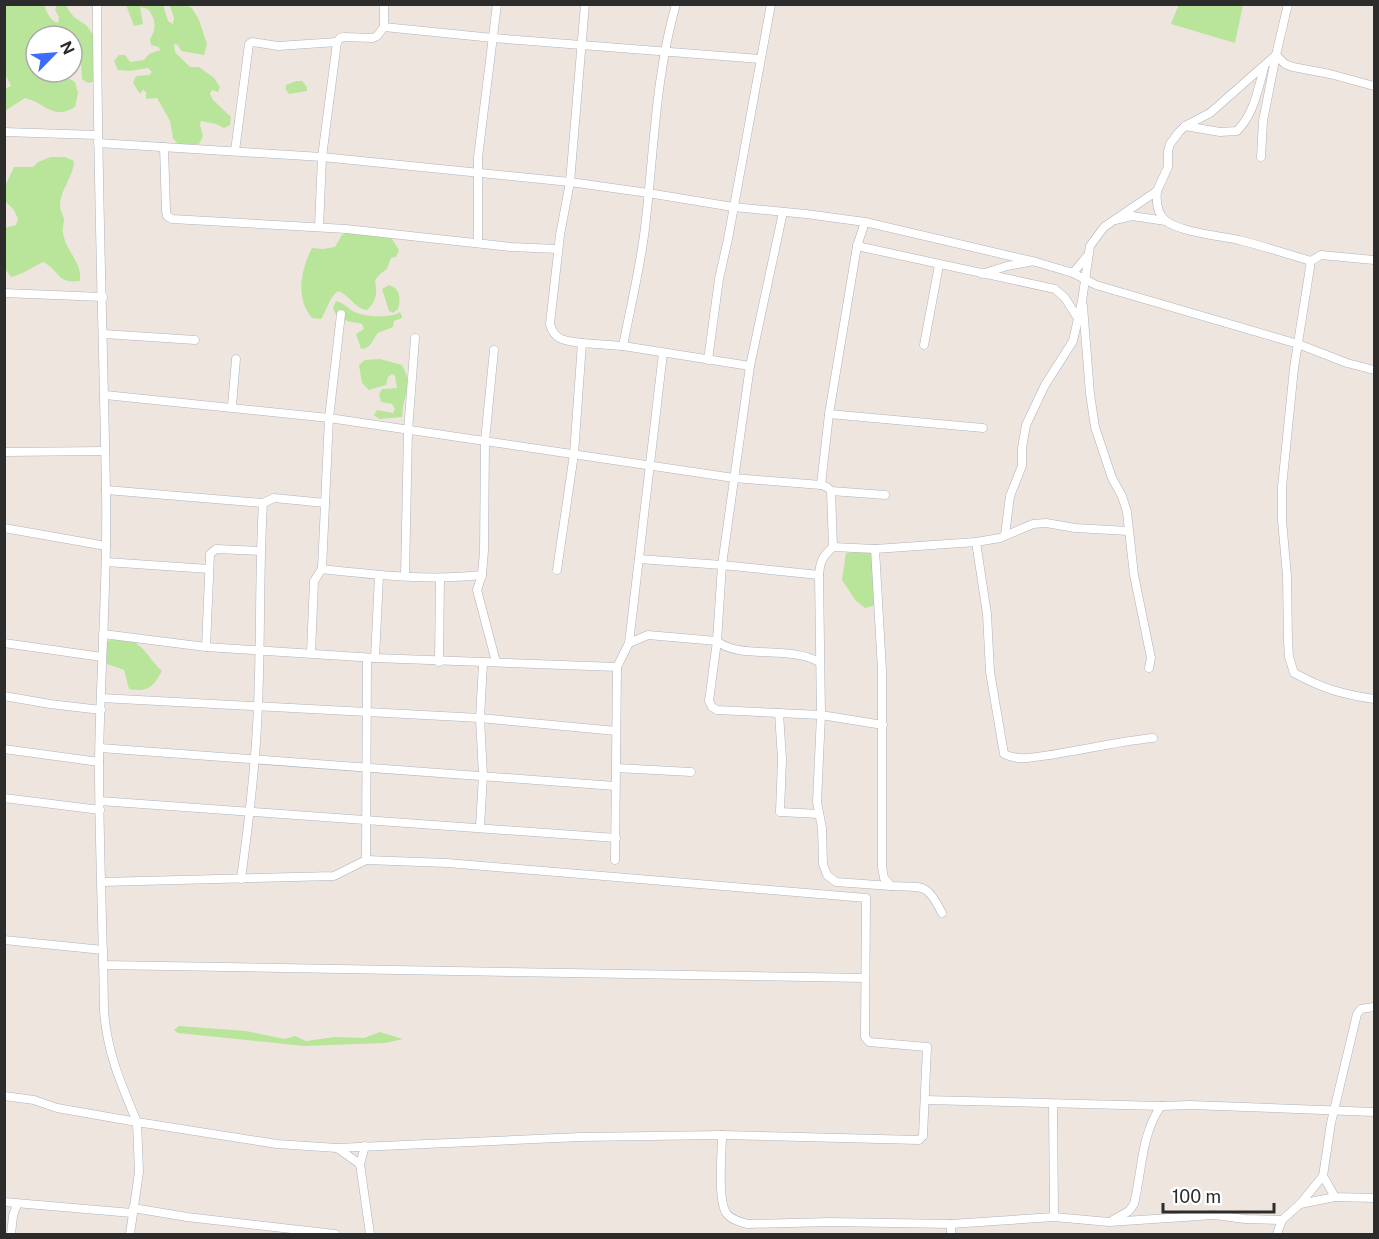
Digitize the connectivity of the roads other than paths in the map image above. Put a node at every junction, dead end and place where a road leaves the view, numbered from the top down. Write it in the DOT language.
graph roads {
  1 [pos="97,4"];
  2 [pos="384,4"];
  3 [pos="497,4"];
  4 [pos="585,4"];
  5 [pos="676,4"];
  6 [pos="771,4"];
  7 [pos="1288,4"];
  8 [pos="384,27"];
  9 [pos="493,38"];
  10 [pos="337,42"];
  11 [pos="583,45"];
  12 [pos="664,52"];
  13 [pos="1276,55"];
  14 [pos="760,58"];
  15 [pos="1265,66"];
  16 [pos="1374,86"];
  17 [pos="1185,126"];
  18 [pos="4,132"];
  19 [pos="97,139"];
  20 [pos="164,147"];
  21 [pos="235,151"];
  22 [pos="322,157"];
  23 [pos="1261,157"];
  24 [pos="478,174"];
  25 [pos="570,183"];
  26 [pos="1157,191"];
  27 [pos="648,193"];
  28 [pos="733,207"];
  29 [pos="783,212"];
  30 [pos="1111,221"];
  31 [pos="1166,221"];
  32 [pos="865,222"];
  33 [pos="319,227"];
  34 [pos="478,243"];
  35 [pos="857,246"];
  36 [pos="558,249"];
  37 [pos="1088,255"];
  38 [pos="1374,260"];
  39 [pos="1036,261"];
  40 [pos="1311,261"];
  41 [pos="939,265"];
  42 [pos="1073,273"];
  43 [pos="982,274"];
  44 [pos="1085,279"];
  45 [pos="4,293"];
  46 [pos="103,297"];
  47 [pos="1082,301"];
  48 [pos="341,314"];
  49 [pos="1078,318"];
  50 [pos="1086,330"];
  51 [pos="104,334"];
  52 [pos="415,338"];
  53 [pos="195,340"];
  54 [pos="582,343"];
  55 [pos="1298,344"];
  56 [pos="924,345"];
  57 [pos="623,346"];
  58 [pos="494,350"];
  59 [pos="663,354"];
  60 [pos="236,359"];
  61 [pos="708,360"];
  62 [pos="750,366"];
  63 [pos="1374,370"];
  64 [pos="105,394"];
  65 [pos="232,406"];
  66 [pos="829,414"];
  67 [pos="329,418"];
  68 [pos="983,428"];
  69 [pos="408,431"];
  70 [pos="485,441"];
  71 [pos="4,452"];
  72 [pos="105,452"];
  73 [pos="574,454"];
  74 [pos="651,464"];
  75 [pos="734,477"];
  76 [pos="821,485"];
  77 [pos="106,490"];
  78 [pos="831,491"];
  79 [pos="885,495"];
  80 [pos="262,503"];
  81 [pos="325,503"];
  82 [pos="4,528"];
  83 [pos="1128,531"];
  84 [pos="1005,535"];
  85 [pos="976,542"];
  86 [pos="106,546"];
  87 [pos="833,547"];
  88 [pos="875,549"];
  89 [pos="260,551"];
  90 [pos="639,559"];
  91 [pos="106,562"];
  92 [pos="722,565"];
  93 [pos="209,569"];
  94 [pos="322,569"];
  95 [pos="557,570"];
  96 [pos="482,575"];
  97 [pos="819,575"];
  98 [pos="379,576"];
  99 [pos="405,576"];
  100 [pos="440,578"];
  101 [pos="632,624"];
  102 [pos="103,634"];
  103 [pos="648,635"];
  104 [pos="717,641"];
  105 [pos="4,643"];
  106 [pos="629,643"];
  107 [pos="206,647"];
  108 [pos="259,650"];
  109 [pos="311,653"];
  110 [pos="102,657"];
  111 [pos="371,658"];
  112 [pos="439,662"];
  113 [pos="496,662"];
  114 [pos="819,662"];
  115 [pos="483,663"];
  116 [pos="617,667"];
  117 [pos="1149,668"];
  118 [pos="4,696"];
  119 [pos="101,698"];
  120 [pos="1374,699"];
  121 [pos="258,705"];
  122 [pos="101,710"];
  123 [pos="367,711"];
  124 [pos="779,713"];
  125 [pos="821,715"];
  126 [pos="480,717"];
  127 [pos="884,725"];
  128 [pos="616,731"];
  129 [pos="1153,738"];
  130 [pos="100,748"];
  131 [pos="4,749"];
  132 [pos="254,758"];
  133 [pos="99,762"];
  134 [pos="367,767"];
  135 [pos="616,768"];
  136 [pos="691,772"];
  137 [pos="483,775"];
  138 [pos="615,786"];
  139 [pos="4,798"];
  140 [pos="100,805"];
  141 [pos="250,812"];
  142 [pos="819,814"];
  143 [pos="367,820"];
  144 [pos="480,827"];
  145 [pos="616,838"];
  146 [pos="366,860"];
  147 [pos="615,860"];
  148 [pos="241,879"];
  149 [pos="102,882"];
  150 [pos="868,884"];
  151 [pos="891,886"];
  152 [pos="866,898"];
  153 [pos="942,913"];
  154 [pos="4,940"];
  155 [pos="103,950"];
  156 [pos="103,965"];
  157 [pos="865,978"];
  158 [pos="1374,1007"];
  159 [pos="4,1096"];
  160 [pos="925,1100"];
  161 [pos="1053,1104"];
  162 [pos="1161,1106"];
  163 [pos="1334,1112"];
  164 [pos="1374,1112"];
  165 [pos="137,1122"];
  166 [pos="722,1134"];
  167 [pos="366,1146"];
  168 [pos="337,1148"];
  169 [pos="360,1164"];
  170 [pos="1323,1176"];
  171 [pos="1335,1197"];
  172 [pos="1374,1198"];
  173 [pos="4,1202"];
  174 [pos="17,1204"];
  175 [pos="1300,1204"];
  176 [pos="133,1211"];
  177 [pos="1054,1217"];
  178 [pos="1282,1220"];
  179 [pos="1108,1222"];
  180 [pos="951,1224"];
  181 [pos="11,1234"];
  182 [pos="130,1234"];
  183 [pos="335,1234"];
  184 [pos="370,1234"];
  185 [pos="951,1234"];
  186 [pos="1277,1234"];
  1 -- 19 [label="street"];
  2 -- 8 [label="street"];
  3 -- 9 [label="street"];
  4 -- 11 [label="street"];
  5 -- 12 [label="street"];
  6 -- 14 [label="street"];
  7 -- 13 [label="street"];
  8 -- 9 [label="street"];
  8 -- 10 [label="street"];
  9 -- 11 [label="street"];
  9 -- 24 [label="street"];
  10 -- 21 [label="street"];
  10 -- 22 [label="street"];
  11 -- 12 [label="street"];
  11 -- 25 [label="street"];
  12 -- 14 [label="street"];
  12 -- 27 [label="street"];
  13 -- 15 [label="street"];
  13 -- 16 [label="street"];
  13 -- 23 [label="street"];
  14 -- 28 [label="street"];
  15 -- 17 [label="street"];
  15 -- 17 [label="street"];
  17 -- 26 [label="street"];
  18 -- 19 [label="street"];
  19 -- 20 [label="street"];
  19 -- 46 [label="street"];
  20 -- 21 [label="street"];
  20 -- 33 [label="street"];
  21 -- 22 [label="street"];
  22 -- 24 [label="street"];
  22 -- 33 [label="street"];
  24 -- 25 [label="street"];
  24 -- 34 [label="street"];
  25 -- 27 [label="street"];
  25 -- 36 [label="street"];
  26 -- 30 [label="street"];
  26 -- 31 [label="street"];
  27 -- 28 [label="street"];
  27 -- 57 [label="street"];
  28 -- 29 [label="street"];
  28 -- 61 [label="street"];
  29 -- 32 [label="street"];
  29 -- 62 [label="street"];
  30 -- 31 [label="street"];
  30 -- 37 [label="street"];
  31 -- 40 [label="street"];
  32 -- 35 [label="street"];
  32 -- 39 [label="street"];
  33 -- 34 [label="street"];
  34 -- 36 [label="street"];
  35 -- 41 [label="street"];
  35 -- 66 [label="street"];
  36 -- 54 [label="street"];
  37 -- 42 [label="street"];
  37 -- 44 [label="street"];
  38 -- 40 [label="street"];
  39 -- 42 [label="street"];
  39 -- 43 [label="street"];
  40 -- 55 [label="street"];
  41 -- 43 [label="street"];
  41 -- 56 [label="street"];
  42 -- 44 [label="street"];
  43 -- 49 [label="street"];
  44 -- 47 [label="street"];
  44 -- 55 [label="street"];
  45 -- 46 [label="street"];
  46 -- 51 [label="street"];
  47 -- 49 [label="street"];
  47 -- 50 [label="street"];
  48 -- 67 [label="street"];
  49 -- 50 [label="street"];
  49 -- 84 [label="street"];
  50 -- 83 [label="street"];
  51 -- 53 [label="street"];
  51 -- 64 [label="street"];
  52 -- 69 [label="street"];
  54 -- 57 [label="street"];
  54 -- 73 [label="street"];
  55 -- 63 [label="street"];
  55 -- 120 [label="street"];
  57 -- 59 [label="street"];
  58 -- 70 [label="street"];
  59 -- 61 [label="street"];
  59 -- 74 [label="street"];
  60 -- 65 [label="street"];
  61 -- 62 [label="street"];
  62 -- 75 [label="street"];
  64 -- 65 [label="street"];
  64 -- 72 [label="street"];
  65 -- 67 [label="street"];
  66 -- 68 [label="street"];
  66 -- 76 [label="street"];
  67 -- 69 [label="street"];
  67 -- 81 [label="street"];
  69 -- 70 [label="street"];
  69 -- 99 [label="street"];
  70 -- 73 [label="street"];
  70 -- 96 [label="street"];
  71 -- 72 [label="street"];
  72 -- 77 [label="street"];
  73 -- 74 [label="street"];
  73 -- 95 [label="street"];
  74 -- 75 [label="street"];
  74 -- 90 [label="street"];
  75 -- 76 [label="street"];
  75 -- 92 [label="street"];
  76 -- 78 [label="street"];
  77 -- 80 [label="street"];
  77 -- 86 [label="street"];
  78 -- 79 [label="street"];
  78 -- 87 [label="street"];
  80 -- 81 [label="street"];
  80 -- 89 [label="street"];
  81 -- 94 [label="street"];
  82 -- 86 [label="street"];
  83 -- 84 [label="street"];
  83 -- 117 [label="street"];
  84 -- 85 [label="street"];
  85 -- 88 [label="street"];
  85 -- 129 [label="street"];
  86 -- 91 [label="street"];
  87 -- 88 [label="street"];
  87 -- 97 [label="street"];
  88 -- 127 [label="street"];
  89 -- 93 [label="street"];
  89 -- 108 [label="street"];
  90 -- 92 [label="street"];
  90 -- 101 [label="street"];
  91 -- 93 [label="street"];
  91 -- 102 [label="street"];
  92 -- 97 [label="street"];
  92 -- 104 [label="street"];
  93 -- 107 [label="street"];
  94 -- 98 [label="street"];
  94 -- 109 [label="street"];
  96 -- 100 [label="street"];
  96 -- 113 [label="street"];
  97 -- 114 [label="street"];
  98 -- 99 [label="street"];
  98 -- 111 [label="street"];
  99 -- 100 [label="street"];
  100 -- 112 [label="street"];
  101 -- 103 [label="street"];
  101 -- 106 [label="street"];
  102 -- 107 [label="street"];
  102 -- 110 [label="street"];
  103 -- 104 [label="street"];
  103 -- 106 [label="street"];
  104 -- 114 [label="street"];
  104 -- 124 [label="street"];
  105 -- 110 [label="street"];
  106 -- 116 [label="street"];
  107 -- 108 [label="street"];
  108 -- 109 [label="street"];
  108 -- 121 [label="street"];
  109 -- 111 [label="street"];
  110 -- 119 [label="street"];
  111 -- 112 [label="street"];
  111 -- 123 [label="street"];
  112 -- 115 [label="street"];
  113 -- 115 [label="street"];
  113 -- 116 [label="street"];
  114 -- 125 [label="street"];
  115 -- 126 [label="street"];
  116 -- 128 [label="street"];
  118 -- 122 [label="street"];
  119 -- 121 [label="street"];
  119 -- 122 [label="street"];
  121 -- 123 [label="street"];
  121 -- 132 [label="street"];
  122 -- 130 [label="street"];
  123 -- 126 [label="street"];
  123 -- 134 [label="street"];
  124 -- 125 [label="street"];
  124 -- 142 [label="street"];
  125 -- 127 [label="street"];
  125 -- 142 [label="street"];
  126 -- 128 [label="street"];
  126 -- 137 [label="street"];
  127 -- 151 [label="street"];
  128 -- 135 [label="street"];
  130 -- 132 [label="street"];
  130 -- 133 [label="street"];
  131 -- 133 [label="street"];
  132 -- 134 [label="street"];
  132 -- 141 [label="street"];
  133 -- 140 [label="street"];
  134 -- 137 [label="street"];
  134 -- 143 [label="street"];
  135 -- 136 [label="street"];
  135 -- 138 [label="street"];
  137 -- 138 [label="street"];
  137 -- 144 [label="street"];
  138 -- 145 [label="street"];
  139 -- 140 [label="street"];
  140 -- 141 [label="street"];
  140 -- 149 [label="street"];
  141 -- 143 [label="street"];
  141 -- 148 [label="street"];
  142 -- 150 [label="street"];
  143 -- 144 [label="street"];
  143 -- 146 [label="street"];
  144 -- 145 [label="street"];
  145 -- 147 [label="street"];
  146 -- 148 [label="street"];
  146 -- 152 [label="street"];
  148 -- 149 [label="street"];
  149 -- 155 [label="street"];
  150 -- 151 [label="street"];
  150 -- 152 [label="street"];
  151 -- 153 [label="street"];
  152 -- 157 [label="street"];
  154 -- 155 [label="street"];
  155 -- 156 [label="street"];
  156 -- 157 [label="street"];
  156 -- 165 [label="street"];
  157 -- 160 [label="street"];
  158 -- 163 [label="street"];
  159 -- 165 [label="street"];
  160 -- 161 [label="street"];
  160 -- 166 [label="street"];
  161 -- 162 [label="street"];
  161 -- 177 [label="street"];
  162 -- 163 [label="street"];
  162 -- 179 [label="street"];
  163 -- 164 [label="street"];
  163 -- 170 [label="street"];
  165 -- 168 [label="street"];
  165 -- 176 [label="street"];
  166 -- 167 [label="street"];
  166 -- 180 [label="street"];
  167 -- 168 [label="street"];
  167 -- 169 [label="street"];
  168 -- 169 [label="street"];
  169 -- 184 [label="street"];
  170 -- 171 [label="street"];
  170 -- 175 [label="street"];
  171 -- 172 [label="street"];
  171 -- 175 [label="street"];
  173 -- 174 [label="street"];
  174 -- 176 [label="street"];
  174 -- 181 [label="street"];
  175 -- 178 [label="street"];
  176 -- 182 [label="street"];
  176 -- 183 [label="street"];
  177 -- 179 [label="street"];
  177 -- 180 [label="street"];
  178 -- 179 [label="street"];
  178 -- 186 [label="street"];
  180 -- 185 [label="street"];
}
